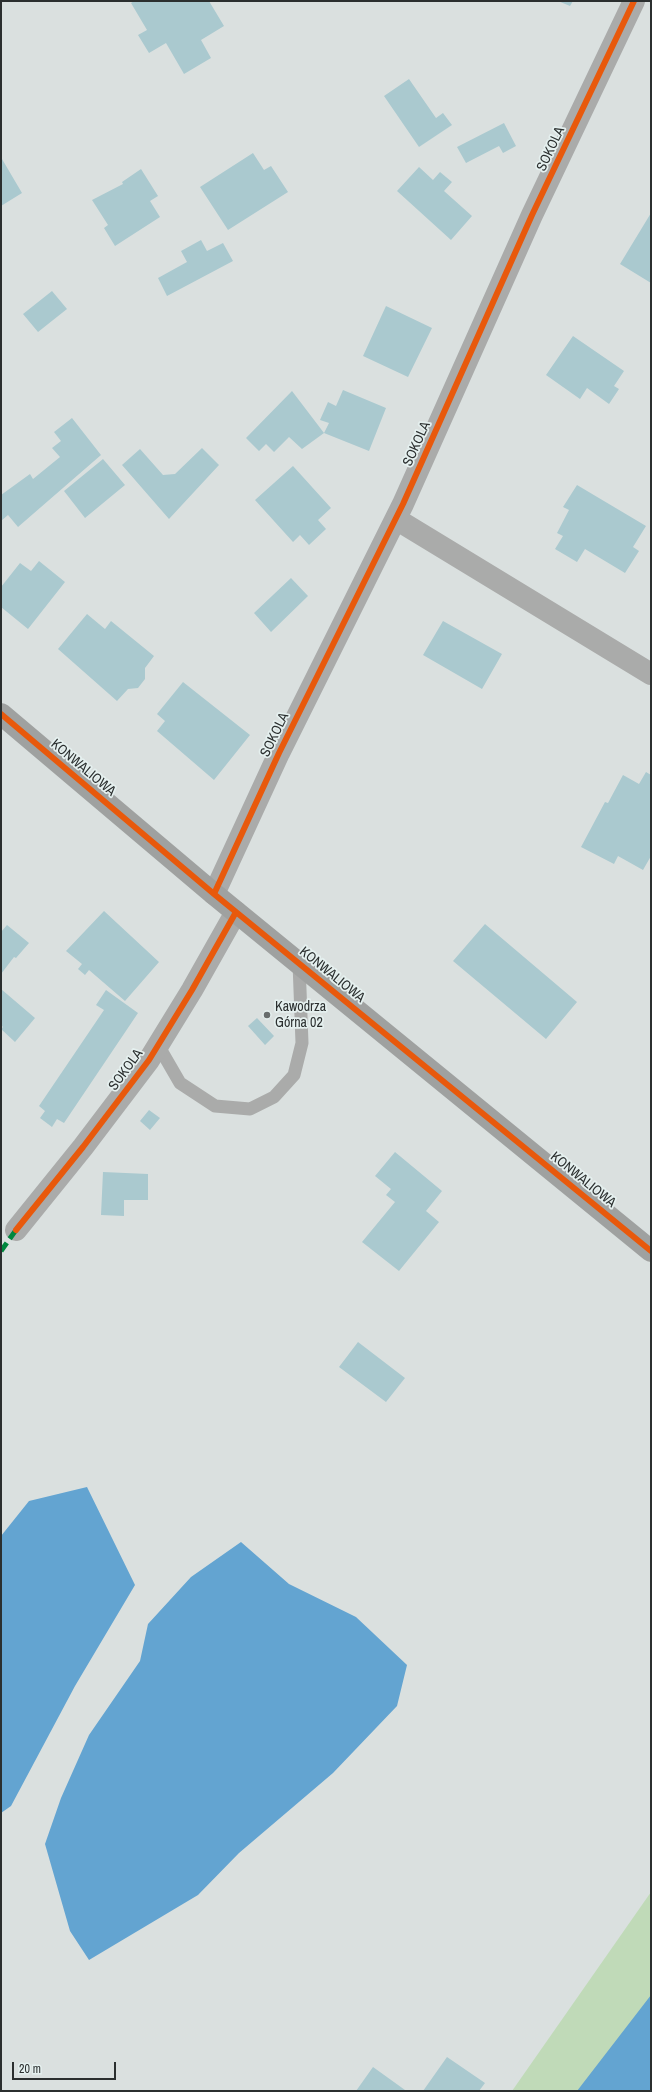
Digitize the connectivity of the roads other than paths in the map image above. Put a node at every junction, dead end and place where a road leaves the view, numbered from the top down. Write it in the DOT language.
graph roads {
  1 [pos="634,1"];
  2 [pos="396,519"];
  3 [pos="651,674"];
  4 [pos="1,714"];
  5 [pos="214,894"];
  6 [pos="236,912"];
  7 [pos="299,963"];
  8 [pos="158,1045"];
  9 [pos="16,1230"];
  10 [pos="651,1250"];
  1 -- 2 [label="street, SOKOLA"];
  2 -- 3 [label="street"];
  2 -- 5 [label="street, SOKOLA"];
  4 -- 5 [label="street, KONWALIOWA"];
  5 -- 6 [label="street, KONWALIOWA"];
  6 -- 7 [label="street, KONWALIOWA"];
  6 -- 8 [label="street, SOKOLA"];
  7 -- 8 [label="lane"];
  7 -- 10 [label="street, KONWALIOWA"];
  8 -- 9 [label="street, SOKOLA"];
}
